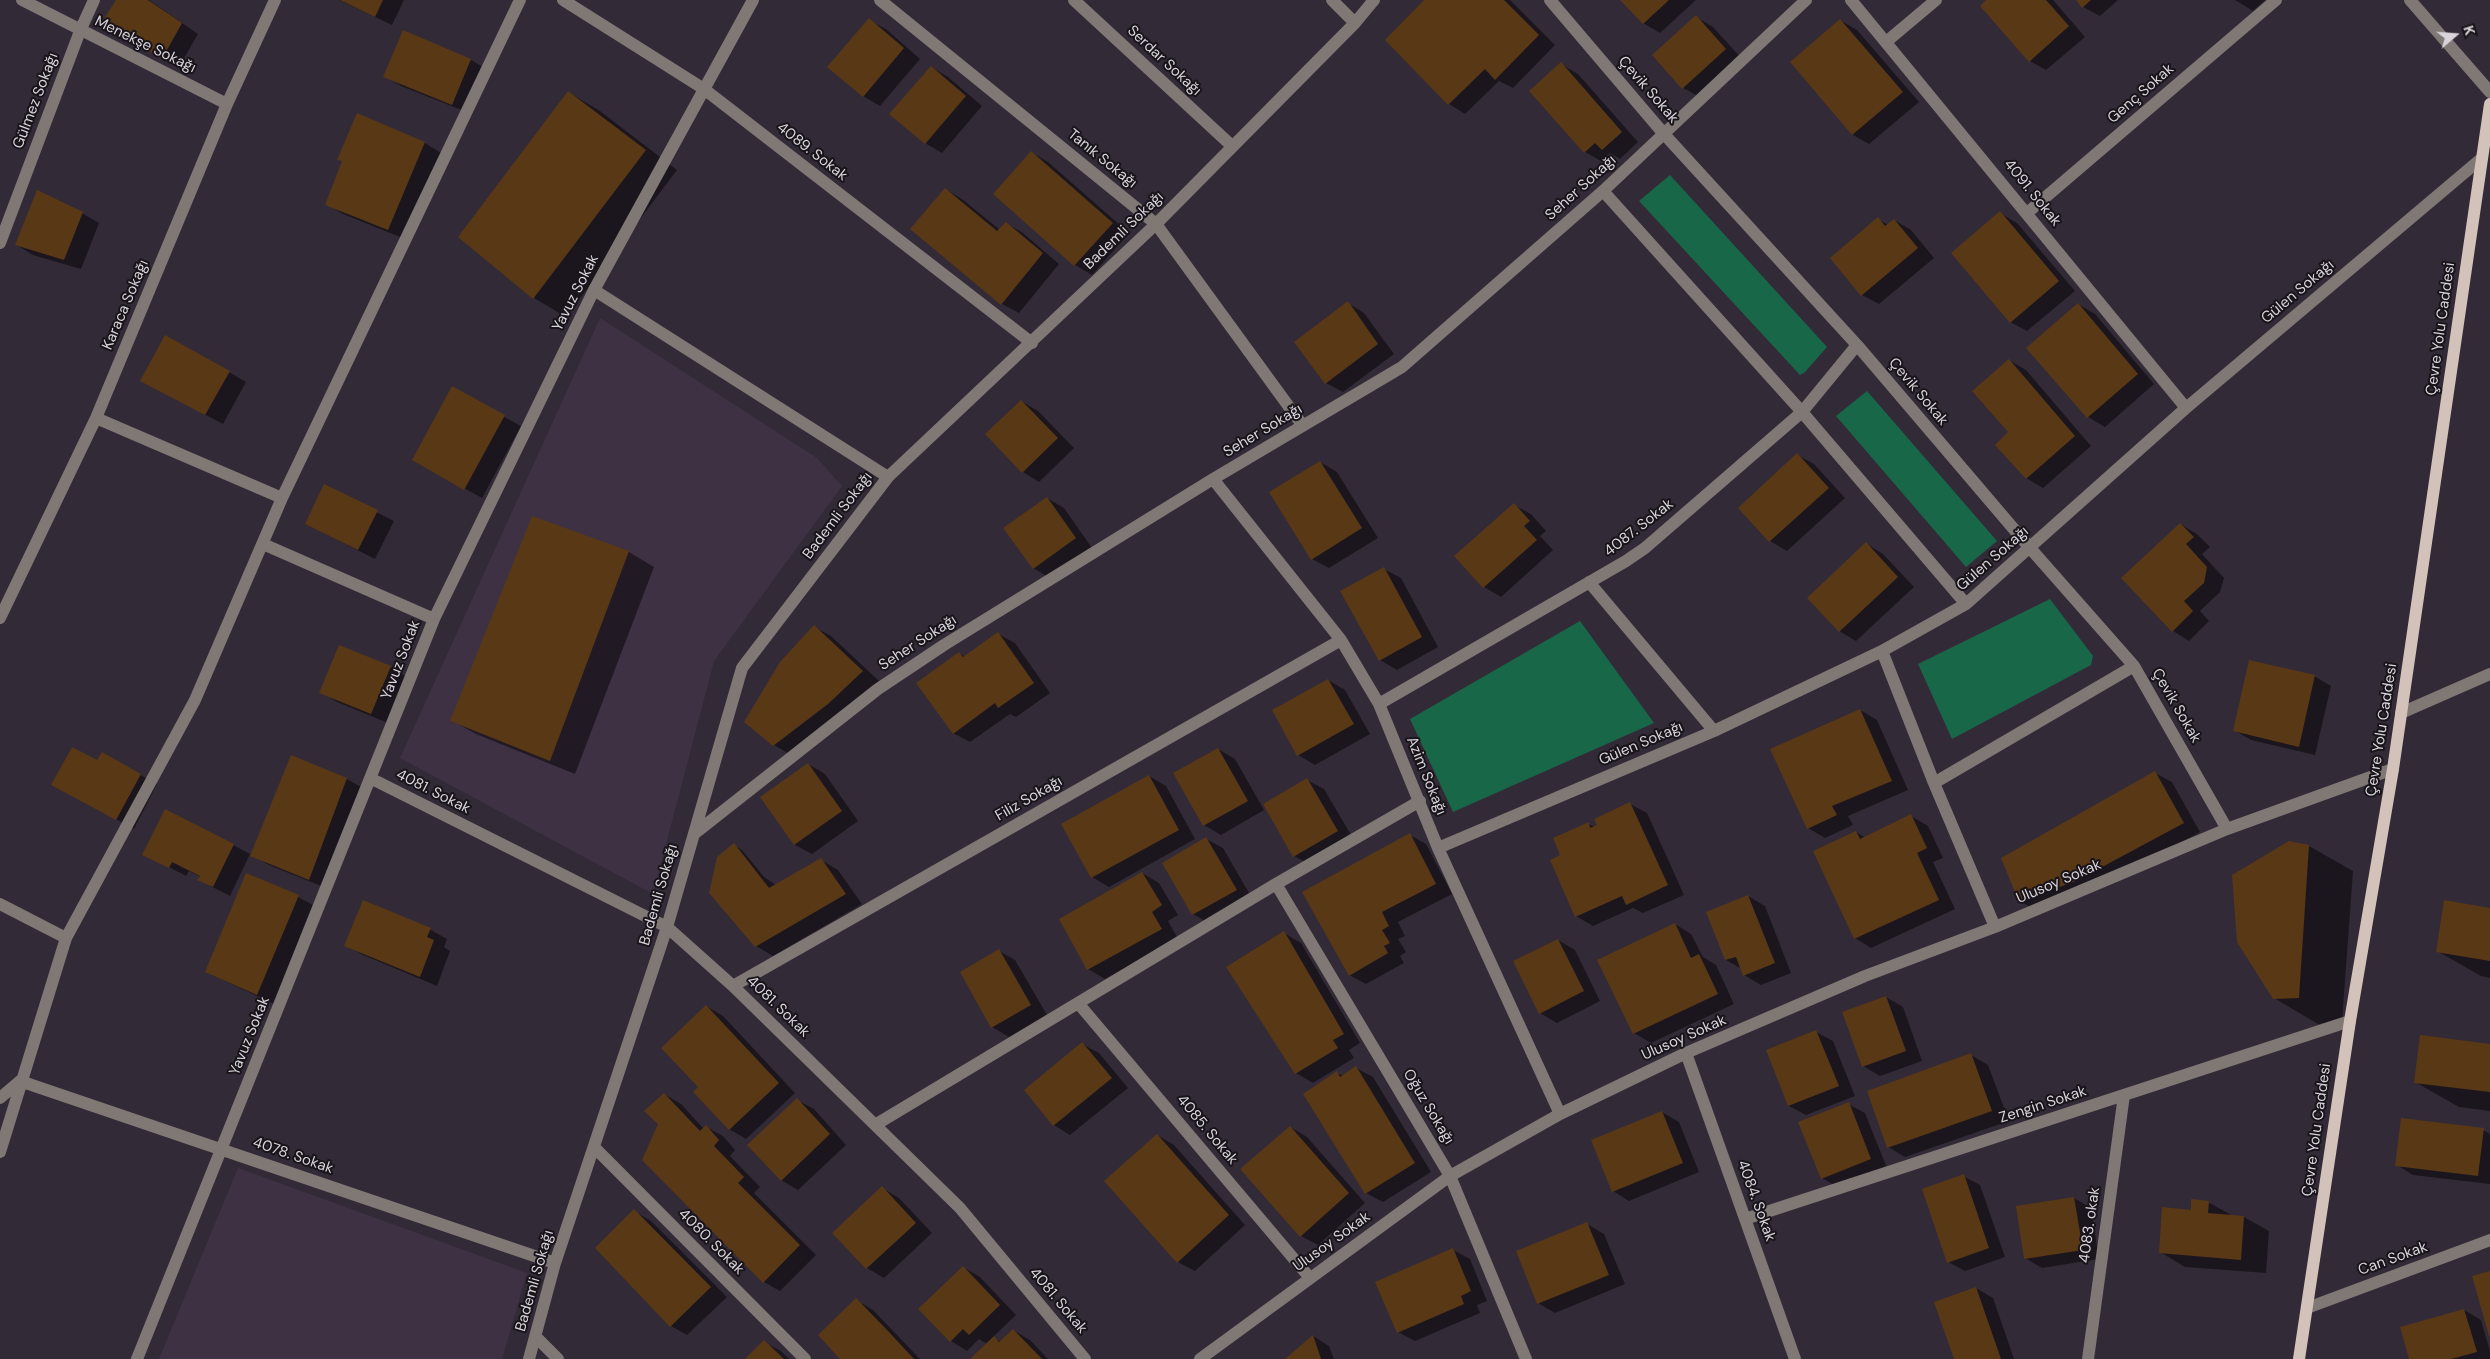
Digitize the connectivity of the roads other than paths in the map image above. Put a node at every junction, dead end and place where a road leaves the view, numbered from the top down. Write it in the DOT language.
graph roads {
  1 [pos="22,0"];
  2 [pos="94,0"];
  3 [pos="275,0"];
  4 [pos="520,0"];
  5 [pos="562,0"];
  6 [pos="753,0"];
  7 [pos="880,0"];
  8 [pos="1074,0"];
  9 [pos="1332,0"];
  10 [pos="1374,0"];
  11 [pos="1806,0"];
  12 [pos="1851,0"];
  13 [pos="1936,0"];
  14 [pos="2276,0"];
  15 [pos="2410,0"];
  16 [pos="1553,1"];
  17 [pos="1355,23"];
  18 [pos="80,31"];
  19 [pos="1886,42"];
  20 [pos="704,89"];
  21 [pos="2490,92"];
  22 [pos="227,104"];
  23 [pos="2490,104"];
  24 [pos="1664,134"];
  25 [pos="1232,146"];
  26 [pos="2482,158"];
  27 [pos="1603,191"];
  28 [pos="2027,213"];
  29 [pos="1156,224"];
  30 [pos="0,243"];
  31 [pos="594,290"];
  32 [pos="1032,343"];
  33 [pos="1857,345"];
  34 [pos="2186,408"];
  35 [pos="1802,412"];
  36 [pos="96,418"];
  37 [pos="1303,426"];
  38 [pos="888,477"];
  39 [pos="1213,479"];
  40 [pos="282,498"];
  41 [pos="263,544"];
  42 [pos="2030,548"];
  43 [pos="1589,582"];
  44 [pos="1966,604"];
  45 [pos="0,618"];
  46 [pos="434,619"];
  47 [pos="1341,640"];
  48 [pos="1882,651"];
  49 [pos="2134,666"];
  50 [pos="2490,674"];
  51 [pos="1379,704"];
  52 [pos="2401,714"];
  53 [pos="1714,731"];
  54 [pos="2393,769"];
  55 [pos="372,779"];
  56 [pos="1934,783"];
  57 [pos="1420,801"];
  58 [pos="2227,829"];
  59 [pos="694,834"];
  60 [pos="1438,848"];
  61 [pos="1276,884"];
  62 [pos="0,904"];
  63 [pos="667,927"];
  64 [pos="1995,927"];
  65 [pos="66,938"];
  66 [pos="733,986"];
  67 [pos="1078,1003"];
  68 [pos="2350,1021"];
  69 [pos="1686,1053"];
  70 [pos="20,1081"];
  71 [pos="2124,1095"];
  72 [pos="0,1098"];
  73 [pos="1560,1114"];
  74 [pos="875,1125"];
  75 [pos="595,1148"];
  76 [pos="221,1149"];
  77 [pos="0,1152"];
  78 [pos="1450,1176"];
  79 [pos="1745,1219"];
  80 [pos="2490,1240"];
  81 [pos="556,1263"];
  82 [pos="1310,1278"];
  83 [pos="2307,1308"];
  84 [pos="536,1337"];
  85 [pos="2085,1358"];
  86 [pos="137,1359"];
  87 [pos="529,1359"];
  88 [pos="558,1359"];
  89 [pos="805,1359"];
  90 [pos="1085,1359"];
  91 [pos="1200,1359"];
  92 [pos="1526,1359"];
  93 [pos="1795,1359"];
  94 [pos="2300,1359"];
  1 -- 18 [label="street, Menekşe Sokağı"];
  2 -- 18 [label="street, Gülmez Sokağı"];
  3 -- 22 [label="street, Karaca Sokağı"];
  4 -- 40 [label="street"];
  5 -- 20 [label="street, 4089. Sokak"];
  6 -- 20 [label="street, Yavuz Sokak"];
  7 -- 29 [label="street, Tanık Sokağı"];
  8 -- 25 [label="street, Serdar Sokağı"];
  9 -- 17 [label="street"];
  10 -- 17 [label="street, Bademli Sokağı"];
  11 -- 24 [label="street, Seher Sokağı"];
  12 -- 19 [label="street, 4091. Sokak"];
  13 -- 19 [label="street"];
  14 -- 28 [label="street, Genç Sokak"];
  15 -- 21 [label="street"];
  16 -- 24 [label="street, Çevik Sokak"];
  17 -- 25 [label="street, Bademli Sokağı"];
  18 -- 22 [label="street, Menekşe Sokağı"];
  18 -- 30 [label="street, Gülmez Sokağı"];
  19 -- 28 [label="street, 4091. Sokak"];
  20 -- 31 [label="street, Yavuz Sokak"];
  20 -- 32 [label="street, 4089. Sokak"];
  22 -- 36 [label="street, Karaca Sokağı"];
  23 -- 26 [label="main road, Çevre Yolu Caddesi"];
  24 -- 27 [label="street, Seher Sokağı"];
  24 -- 33 [label="street, Çevik Sokak"];
  25 -- 29 [label="street, Bademli Sokağı"];
  26 -- 34 [label="street, Gülen Sokağı"];
  26 -- 52 [label="main road, Çevre Yolu Caddesi"];
  27 -- 35 [label="street"];
  27 -- 37 [label="street, Seher Sokağı"];
  28 -- 34 [label="street, 4091. Sokak"];
  29 -- 32 [label="street, Bademli Sokağı"];
  29 -- 37 [label="street, Tanık Sokağı"];
  31 -- 38 [label="street, Bademli Sokağı"];
  31 -- 46 [label="street, Yavuz Sokak"];
  32 -- 38 [label="street, Bademli Sokağı"];
  33 -- 35 [label="street, 4087. Sokak"];
  33 -- 42 [label="street, Çevik Sokak"];
  34 -- 42 [label="street, Gülen Sokağı"];
  35 -- 43 [label="street, 4087. Sokak"];
  35 -- 44 [label="street"];
  36 -- 40 [label="street"];
  36 -- 45 [label="street, Karaca Sokağı"];
  37 -- 39 [label="street, Seher Sokağı"];
  38 -- 59 [label="street, Bademli Sokağı"];
  39 -- 47 [label="street, Azim Sokağı"];
  39 -- 59 [label="street, Seher Sokağı"];
  40 -- 41 [label="street"];
  41 -- 46 [label="street"];
  41 -- 65 [label="street"];
  42 -- 44 [label="street, Gülen Sokağı"];
  42 -- 49 [label="street, Çevik Sokak"];
  43 -- 51 [label="street, 4087. Sokak"];
  43 -- 53 [label="street"];
  44 -- 48 [label="street, Gülen Sokağı"];
  46 -- 55 [label="street, Yavuz Sokak"];
  47 -- 51 [label="street, Azim Sokağı"];
  47 -- 66 [label="street, Filiz Sokağı"];
  48 -- 53 [label="street, Gülen Sokağı"];
  48 -- 56 [label="street"];
  49 -- 56 [label="street"];
  49 -- 58 [label="street, Çevik Sokak"];
  50 -- 52 [label="street"];
  51 -- 57 [label="street, Azim Sokağı"];
  52 -- 54 [label="main road, Çevre Yolu Caddesi"];
  53 -- 60 [label="street, Gülen Sokağı"];
  54 -- 58 [label="street, Ulusoy Sokak"];
  54 -- 68 [label="main road, Çevre Yolu Caddesi"];
  55 -- 63 [label="street, 4081. Sokak"];
  55 -- 76 [label="street, Yavuz Sokak"];
  56 -- 64 [label="street"];
  57 -- 60 [label="street, Azim Sokağı"];
  57 -- 61 [label="street"];
  58 -- 64 [label="street, Ulusoy Sokak"];
  59 -- 63 [label="street, Bademli Sokağı"];
  60 -- 73 [label="street, Azim Sokağı"];
  61 -- 67 [label="street"];
  61 -- 78 [label="street, Oğuz Sokağı"];
  62 -- 65 [label="street"];
  63 -- 66 [label="street, 4081. Sokak"];
  63 -- 75 [label="street, Bademli Sokağı"];
  64 -- 69 [label="street, Ulusoy Sokak"];
  65 -- 70 [label="street"];
  66 -- 74 [label="street, 4081. Sokak"];
  67 -- 74 [label="street"];
  67 -- 82 [label="street, 4085. Sokak"];
  68 -- 71 [label="street, Zengin Sokak"];
  68 -- 83 [label="main road, Çevre Yolu Caddesi"];
  69 -- 73 [label="street, Ulusoy Sokak"];
  69 -- 79 [label="street, 4084. Sokak"];
  70 -- 72 [label="street"];
  70 -- 76 [label="street, 4078. Sokak"];
  70 -- 77 [label="street"];
  71 -- 79 [label="street, Zengin Sokak"];
  71 -- 85 [label="street, 4083. okak"];
  73 -- 78 [label="street, Ulusoy Sokak"];
  74 -- 90 [label="street, 4081. Sokak"];
  75 -- 81 [label="street, Bademli Sokağı"];
  75 -- 89 [label="street, 4080. Sokak"];
  76 -- 81 [label="street, 4078. Sokak"];
  76 -- 86 [label="street, Yavuz Sokak"];
  78 -- 82 [label="street, Ulusoy Sokak"];
  78 -- 92 [label="street, Oğuz Sokağı"];
  79 -- 93 [label="street, 4084. Sokak"];
  80 -- 83 [label="street, Can Sokak"];
  81 -- 84 [label="street, Bademli Sokağı"];
  82 -- 91 [label="street, Ulusoy Sokak"];
  83 -- 94 [label="main road, Çevre Yolu Caddesi"];
  84 -- 87 [label="street, Bademli Sokağı"];
  84 -- 88 [label="street"];
}
